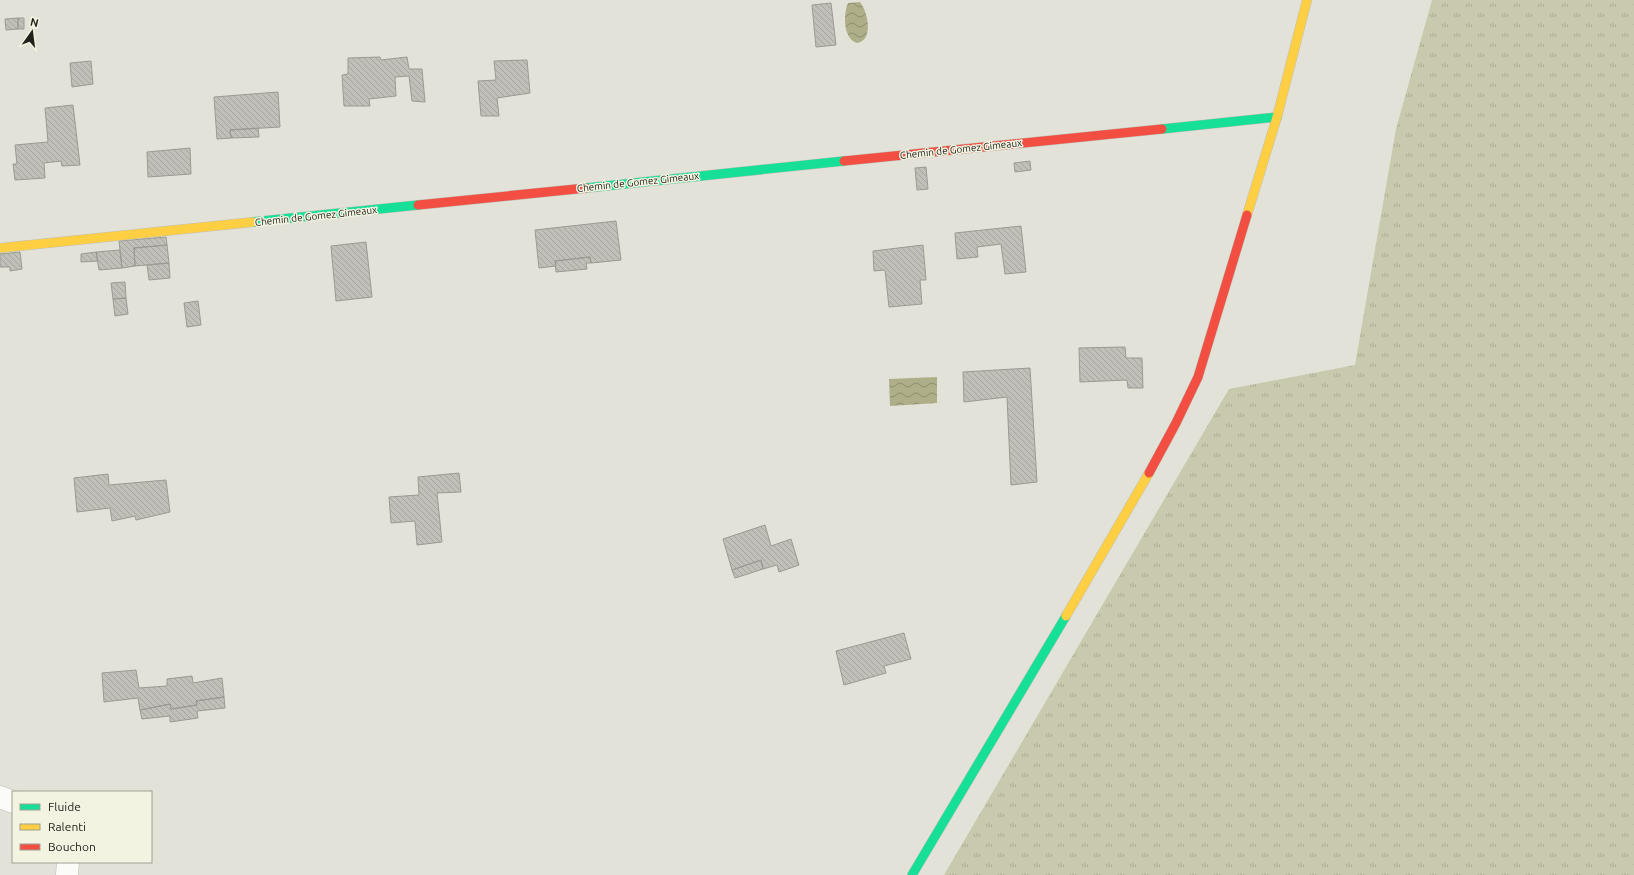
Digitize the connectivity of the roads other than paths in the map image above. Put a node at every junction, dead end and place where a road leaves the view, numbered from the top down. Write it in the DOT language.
graph roads {
  1 [pos="1307,0"];
  2 [pos="1277,117"];
  3 [pos="0,248"];
  4 [pos="0,797"];
  5 [pos="12,802"];
  6 [pos="68,863"];
  7 [pos="67,875"];
  8 [pos="912,875"];
  1 -- 2 [label="street"];
  2 -- 3 [label="street, Chemin de Gomez Gimeaux"];
  2 -- 8 [label="street"];
  4 -- 5 [label="street"];
  6 -- 7 [label="street"];
}
